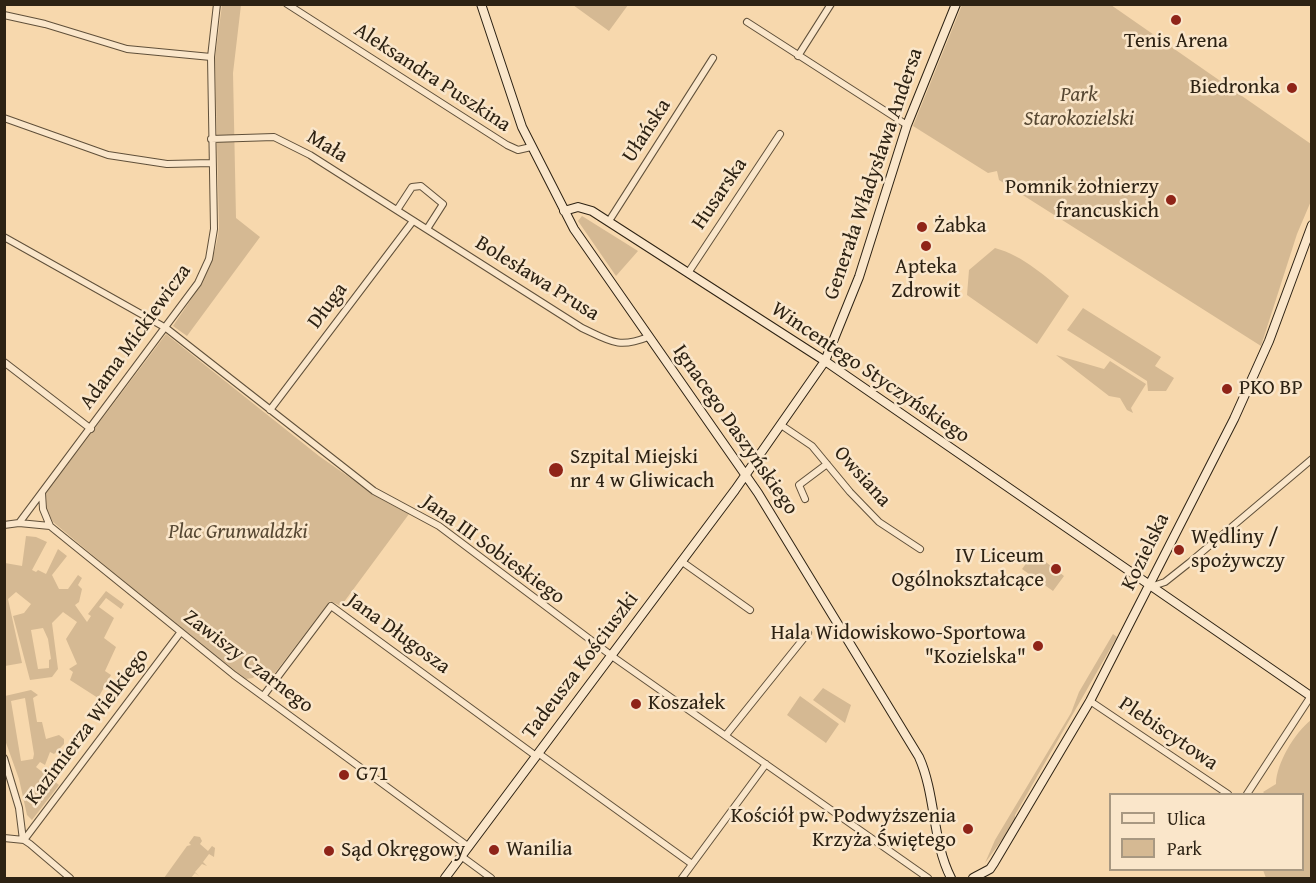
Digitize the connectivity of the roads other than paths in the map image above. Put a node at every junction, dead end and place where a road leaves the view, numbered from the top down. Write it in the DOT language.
graph roads {
  1 [pos="217,4"];
  2 [pos="286,4"];
  3 [pos="481,4"];
  4 [pos="831,4"];
  5 [pos="956,4"];
  6 [pos="4,15"];
  7 [pos="747,22"];
  8 [pos="798,56"];
  9 [pos="211,57"];
  10 [pos="713,58"];
  11 [pos="4,117"];
  12 [pos="907,125"];
  13 [pos="780,134"];
  14 [pos="212,139"];
  15 [pos="531,147"];
  16 [pos="212,163"];
  17 [pos="397,210"];
  18 [pos="564,211"];
  19 [pos="413,221"];
  20 [pos="609,221"];
  21 [pos="1311,225"];
  22 [pos="427,229"];
  23 [pos="4,237"];
  24 [pos="688,273"];
  25 [pos="166,328"];
  26 [pos="648,337"];
  27 [pos="825,361"];
  28 [pos="4,362"];
  29 [pos="270,410"];
  30 [pos="781,425"];
  31 [pos="91,429"];
  32 [pos="1311,459"];
  33 [pos="827,464"];
  34 [pos="745,474"];
  35 [pos="42,494"];
  36 [pos="805,499"];
  37 [pos="19,523"];
  38 [pos="4,525"];
  39 [pos="50,526"];
  40 [pos="920,549"];
  41 [pos="681,561"];
  42 [pos="1149,587"];
  43 [pos="750,610"];
  44 [pos="180,633"];
  45 [pos="808,633"];
  46 [pos="611,655"];
  47 [pos="264,695"];
  48 [pos="1311,697"];
  49 [pos="1090,701"];
  50 [pos="726,735"];
  51 [pos="537,754"];
  52 [pos="4,758"];
  53 [pos="766,764"];
  54 [pos="1225,793"];
  55 [pos="1248,793"];
  56 [pos="4,838"];
  57 [pos="24,840"];
  58 [pos="469,846"];
  59 [pos="462,856"];
  60 [pos="692,864"];
  61 [pos="976,878"];
  62 [pos="70,879"];
  63 [pos="445,879"];
  64 [pos="491,879"];
  65 [pos="682,879"];
  66 [pos="928,879"];
  67 [pos="951,879"];
  1 -- 9 [label="street, Adama Mickiewicza"];
  2 -- 15 [label="street, Aleksandra Puszkina"];
  3 -- 15 [label="street, Ignacego Daszyńskiego"];
  4 -- 8 [label="street"];
  5 -- 12 [label="street, Generała Władysława Andersa"];
  6 -- 9 [label="street"];
  7 -- 8 [label="street"];
  8 -- 12 [label="street"];
  9 -- 14 [label="street, Adama Mickiewicza"];
  10 -- 20 [label="street, Ułańska"];
  11 -- 16 [label="street"];
  12 -- 27 [label="street, Generała Władysława Andersa"];
  13 -- 24 [label="street, Husarska"];
  14 -- 16 [label="street, Adama Mickiewicza"];
  14 -- 17 [label="street, Mała"];
  15 -- 18 [label="street, Ignacego Daszyńskiego"];
  16 -- 25 [label="street, Adama Mickiewicza"];
  17 -- 19 [label="street, Mała"];
  17 -- 22 [label="street"];
  18 -- 20 [label="street, Wincentego Styczyńskiego"];
  18 -- 26 [label="street, Ignacego Daszyńskiego"];
  19 -- 22 [label="street, Bolesława Prusa"];
  19 -- 29 [label="street, Długa"];
  20 -- 24 [label="street, Wincentego Styczyńskiego"];
  21 -- 42 [label="street, Kozielska"];
  22 -- 26 [label="street, Bolesława Prusa"];
  23 -- 25 [label="street, Jana III Sobieskiego"];
  24 -- 27 [label="street, Wincentego Styczyńskiego"];
  25 -- 29 [label="street, Jana III Sobieskiego"];
  25 -- 31 [label="street, Adama Mickiewicza"];
  26 -- 34 [label="street, Ignacego Daszyńskiego"];
  27 -- 30 [label="street, Generała Władysława Andersa"];
  27 -- 42 [label="street, Wincentego Styczyńskiego"];
  28 -- 31 [label="street"];
  29 -- 46 [label="street, Jana III Sobieskiego"];
  30 -- 33 [label="street, Owsiana"];
  30 -- 34 [label="street, Generała Władysława Andersa"];
  31 -- 35 [label="street, Adama Mickiewicza"];
  32 -- 42 [label="street"];
  33 -- 36 [label="street"];
  33 -- 40 [label="street, Owsiana"];
  34 -- 41 [label="street, Tadeusza Kościuszki"];
  34 -- 67 [label="street, Ignacego Daszyńskiego"];
  35 -- 37 [label="street, Adama Mickiewicza"];
  35 -- 39 [label="street"];
  37 -- 38 [label="street"];
  37 -- 39 [label="street"];
  39 -- 44 [label="street, Zawiszy Czarnego"];
  41 -- 43 [label="street"];
  41 -- 46 [label="street, Tadeusza Kościuszki"];
  42 -- 48 [label="street, Wincentego Styczyńskiego"];
  42 -- 49 [label="street, Kozielska"];
  44 -- 47 [label="street, Zawiszy Czarnego"];
  44 -- 57 [label="street, Kazimierza Wielkiego"];
  45 -- 50 [label="street"];
  46 -- 50 [label="street, Jana III Sobieskiego"];
  46 -- 51 [label="street, Tadeusza Kościuszki"];
  47 -- 51 [label="street, Jana Długosza"];
  47 -- 58 [label="street, Zawiszy Czarnego"];
  48 -- 55 [label="street"];
  49 -- 54 [label="street, Plebiscytowa"];
  49 -- 61 [label="street, Kozielska"];
  50 -- 53 [label="street, Jana III Sobieskiego"];
  51 -- 58 [label="street, Tadeusza Kościuszki"];
  51 -- 60 [label="street"];
  52 -- 57 [label="street"];
  53 -- 60 [label="street"];
  53 -- 66 [label="street, Jana III Sobieskiego"];
  56 -- 57 [label="street"];
  57 -- 62 [label="street"];
  58 -- 59 [label="street, Tadeusza Kościuszki"];
  59 -- 63 [label="street, Tadeusza Kościuszki"];
  59 -- 64 [label="street"];
  60 -- 65 [label="street"];
}
